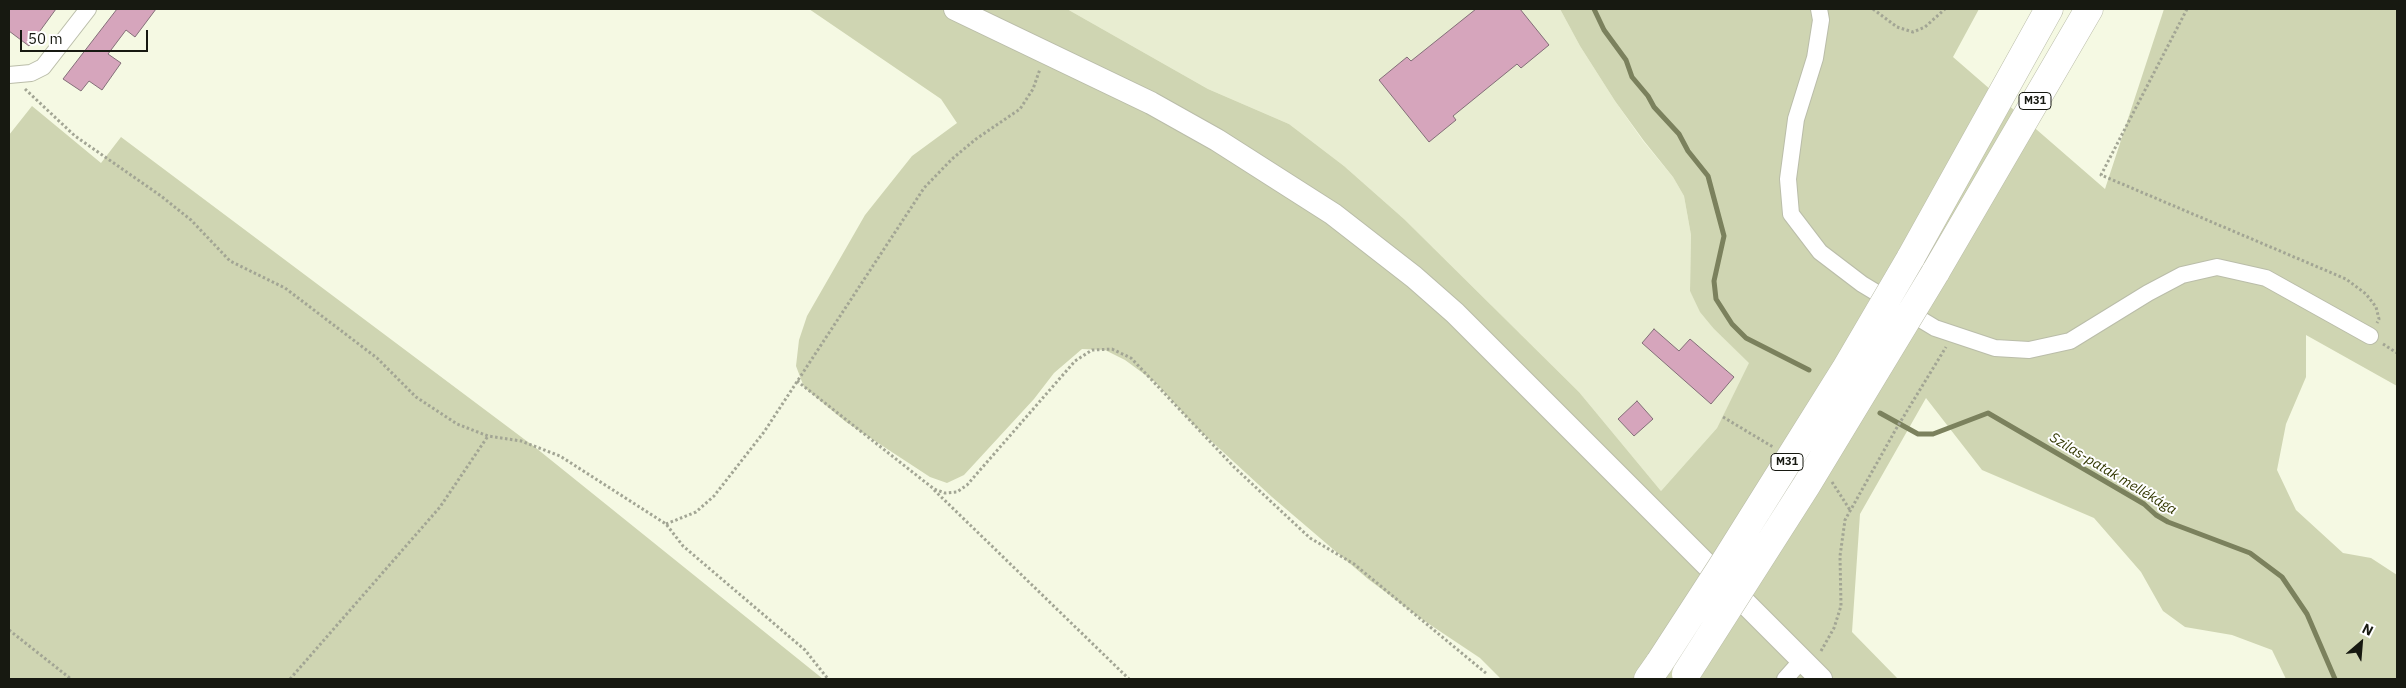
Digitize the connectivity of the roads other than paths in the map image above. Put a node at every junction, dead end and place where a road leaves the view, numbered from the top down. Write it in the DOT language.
graph roads {
  1 [pos="88,9"];
  2 [pos="955,9"];
  3 [pos="1819,9"];
  4 [pos="2049,9"];
  5 [pos="2088,9"];
  6 [pos="9,75"];
  7 [pos="2370,336"];
  8 [pos="1811,669"];
  9 [pos="1654,671"];
  10 [pos="1684,677"];
  11 [pos="1785,679"];
  1 -- 6 [label="street"];
  2 -- 8 [label="main road"];
  3 -- 7 [label="street"];
  4 -- 9 [label="highway, M31, bridge"];
  5 -- 10 [label="highway, M31, bridge"];
  8 -- 11 [label="street"];
}
